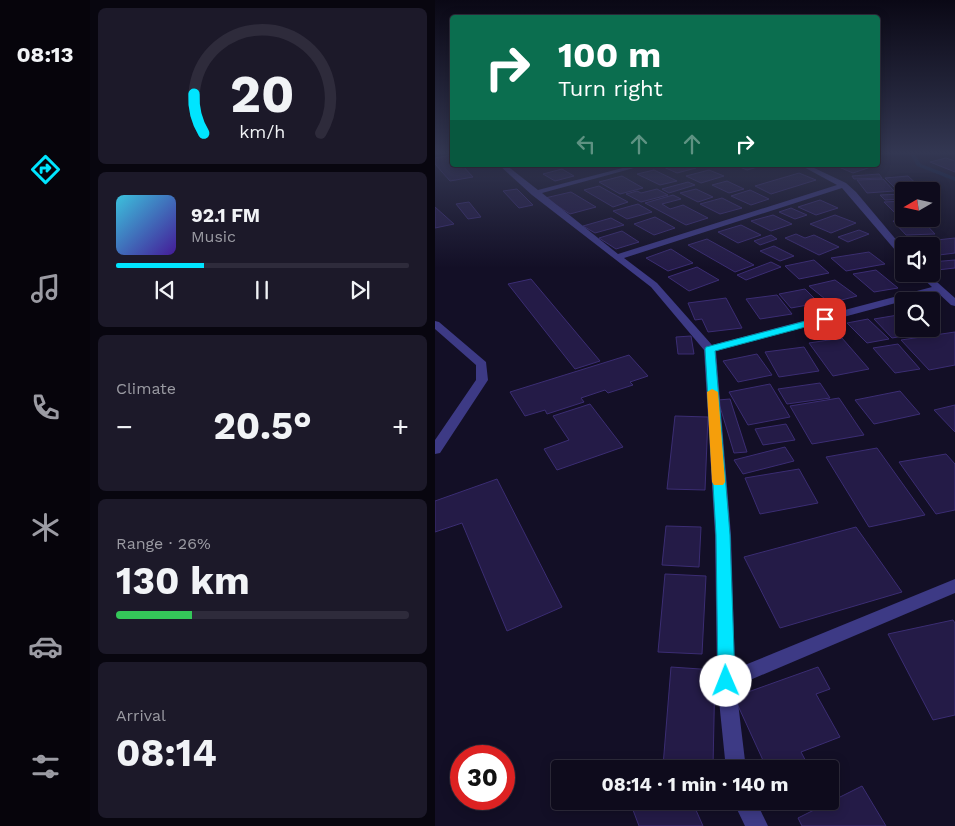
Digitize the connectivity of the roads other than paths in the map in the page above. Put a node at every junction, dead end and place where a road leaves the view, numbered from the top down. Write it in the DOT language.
graph roads {
  1 [pos="541,191"];
  2 [pos="826,191"];
  3 [pos="849,191"];
  4 [pos="535,192"];
  5 [pos="895,244"];
  6 [pos="617,257"];
  7 [pos="932,282"];
  8 [pos="939,288"];
  9 [pos="955,302"];
  10 [pos="435,324"];
  11 [pos="710,349"];
  12 [pos="435,450"];
  13 [pos="955,586"];
  14 [pos="726,681"];
  15 [pos="734,760"];
  16 [pos="749,810"];
  17 [pos="757,826"];
  1 -- 4 [label="street"];
  2 -- 6 [label="street"];
  3 -- 5 [label="street"];
  4 -- 6 [label="street"];
  6 -- 11 [label="street"];
  7 -- 8 [label="street"];
  8 -- 9 [label="street"];
  8 -- 11 [label="street"];
  10 -- 12 [label="street"];
  11 -- 14 [label="street"];
  13 -- 14 [label="street"];
  14 -- 15 [label="street"];
  16 -- 17 [label="street"];
}
